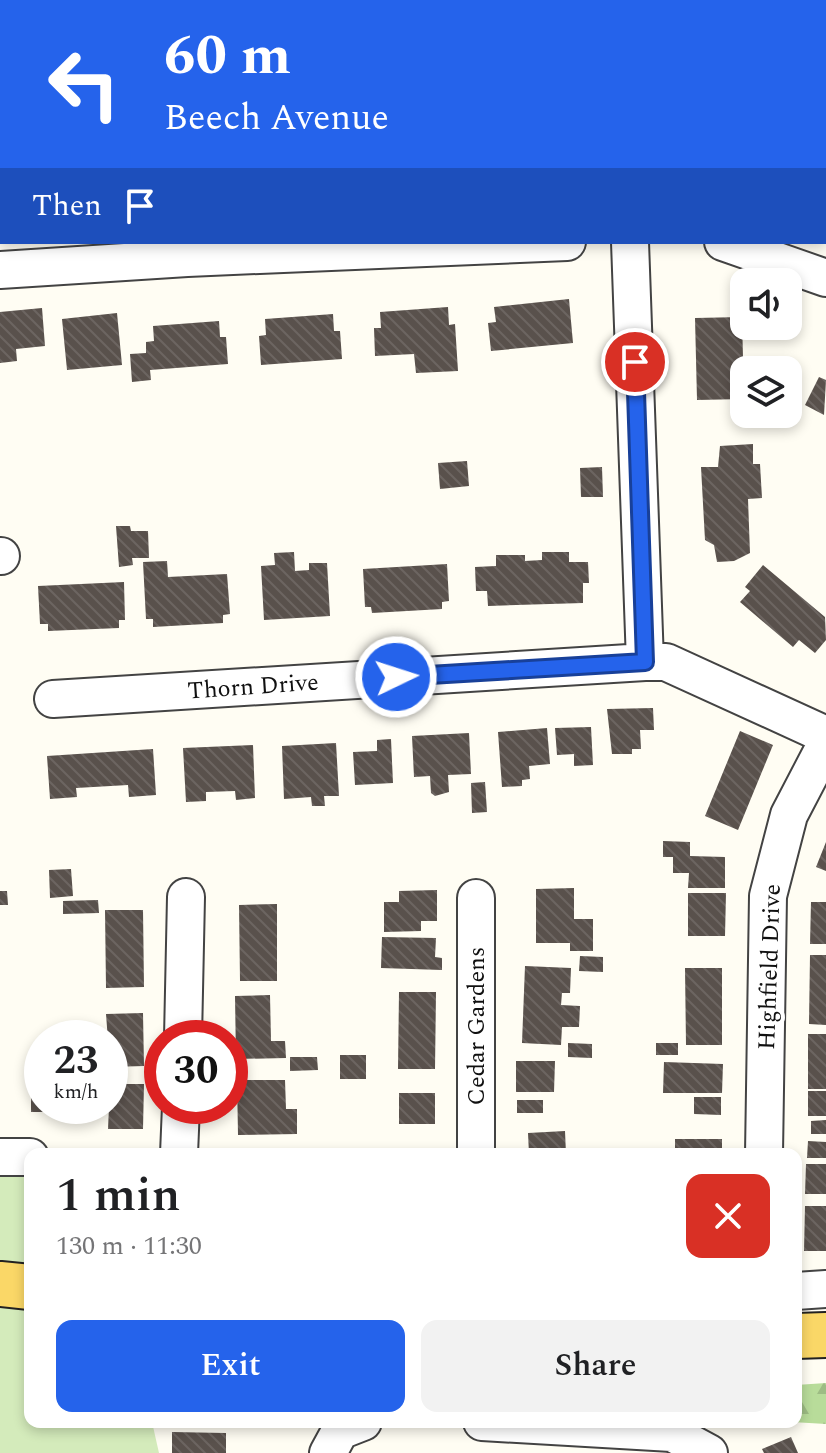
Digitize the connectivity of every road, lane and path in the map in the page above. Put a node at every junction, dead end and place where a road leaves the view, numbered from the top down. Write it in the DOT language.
graph roads {
  1 [pos="520,244"];
  2 [pos="630,244"];
  3 [pos="729,244"];
  4 [pos="0,270"];
  5 [pos="826,278"];
  6 [pos="645,662"];
  7 [pos="53,699"];
  8 [pos="826,735"];
  9 [pos="826,744"];
  10 [pos="186,897"];
  11 [pos="476,898"];
  12 [pos="183,1020"];
  13 [pos="180,1124"];
  14 [pos="179,1148"];
  15 [pos="476,1148"];
  16 [pos="764,1148"];
  17 [pos="0,1157"];
  18 [pos="24,1157"];
  19 [pos="0,1284"];
  20 [pos="24,1286"];
  21 [pos="826,1289"];
  22 [pos="802,1291"];
  23 [pos="826,1335"];
  24 [pos="802,1336"];
  25 [pos="348,1428"];
  26 [pos="586,1428"];
  27 [pos="328,1453"];
  28 [pos="709,1453"];
  1 -- 4 [label="street"];
  2 -- 6 [label="street"];
  3 -- 5 [label="street"];
  6 -- 7 [label="street, Thorn Drive"];
  6 -- 8 [label="street, Thorn Drive"];
  9 -- 16 [label="street, Highfield Drive"];
  10 -- 12 [label="street"];
  11 -- 15 [label="street, Cedar Gardens"];
  13 -- 14 [label="street"];
  17 -- 18 [label="street"];
  19 -- 20 [label="main road"];
  21 -- 22 [label="street"];
  23 -- 24 [label="main road"];
  25 -- 27 [label="street"];
  26 -- 28 [label="street"];
}
